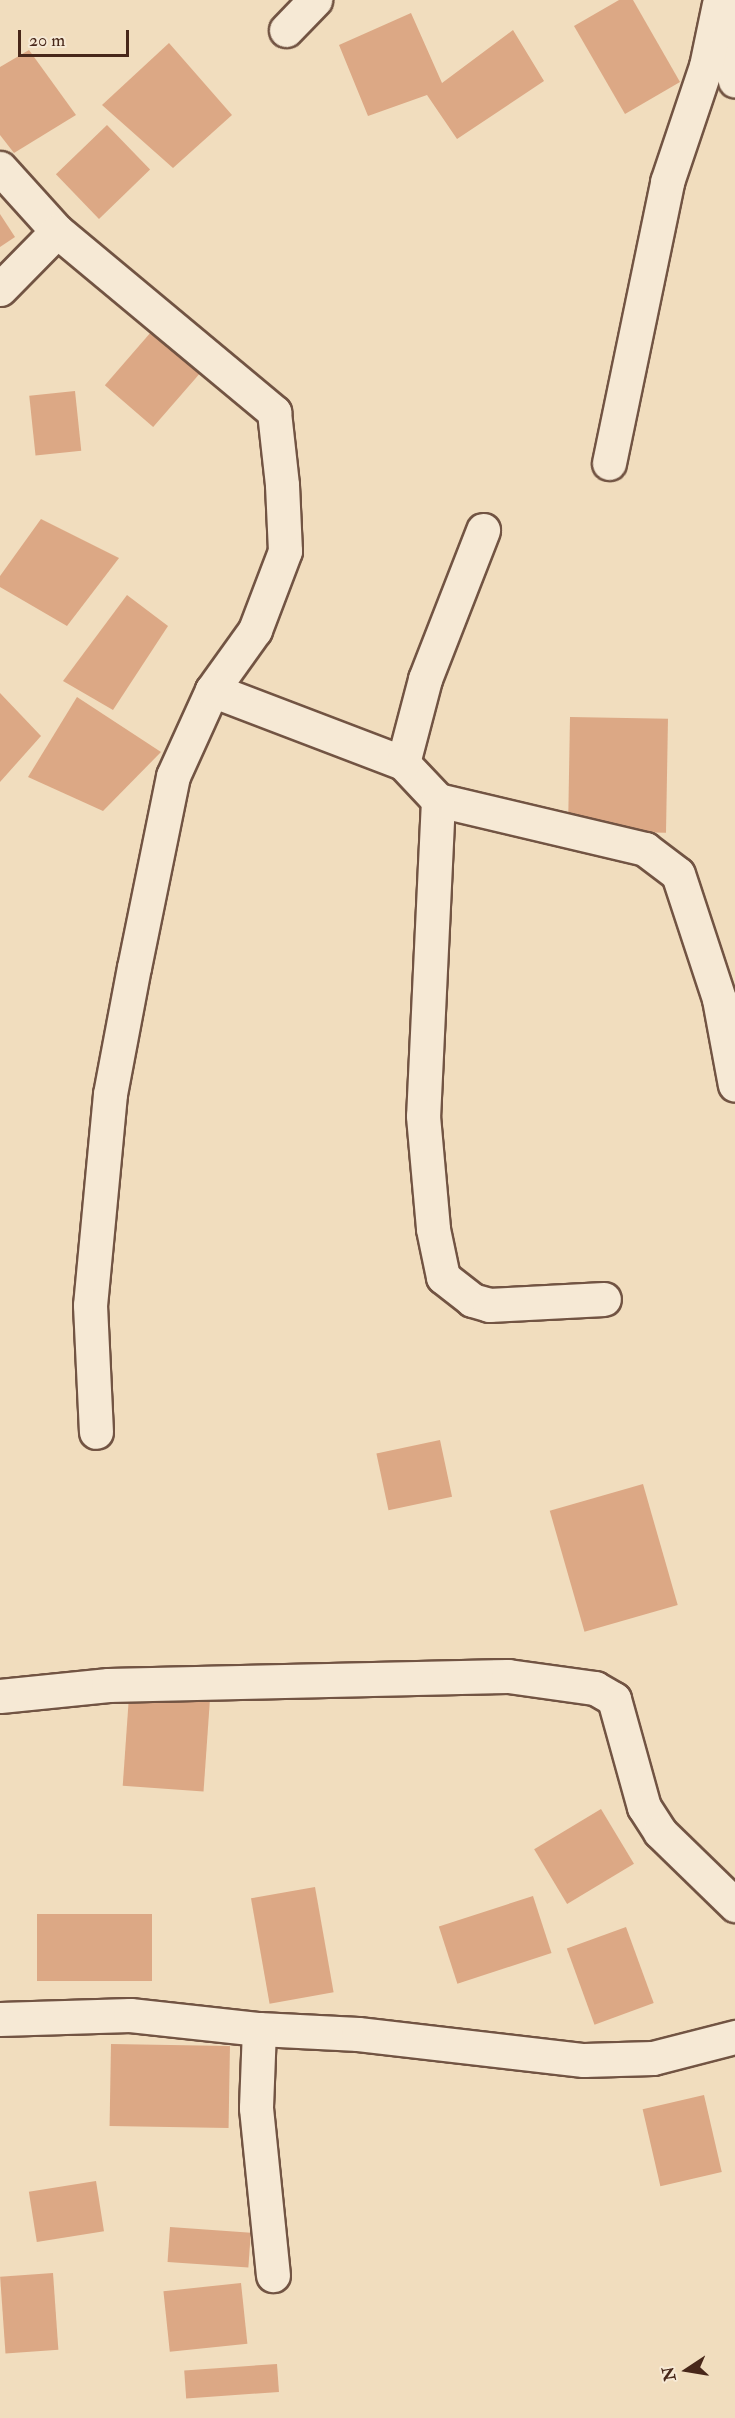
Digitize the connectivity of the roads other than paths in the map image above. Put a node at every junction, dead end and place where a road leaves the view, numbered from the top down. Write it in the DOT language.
graph roads {
  1 [pos="315,0"];
  2 [pos="718,2"];
  3 [pos="286,30"];
  4 [pos="735,81"];
  5 [pos="0,168"];
  6 [pos="57,231"];
  7 [pos="0,287"];
  8 [pos="609,463"];
  9 [pos="483,530"];
  10 [pos="212,690"];
  11 [pos="403,764"];
  12 [pos="438,800"];
  13 [pos="735,1085"];
  14 [pos="604,1299"];
  15 [pos="96,1432"];
  16 [pos="0,1696"];
  17 [pos="735,1905"];
  18 [pos="0,2019"];
  19 [pos="259,2029"];
  20 [pos="735,2037"];
  21 [pos="273,2275"];
  1 -- 3 [label="street"];
  2 -- 4 [label="street"];
  2 -- 8 [label="street"];
  5 -- 6 [label="street"];
  6 -- 7 [label="street"];
  6 -- 10 [label="street"];
  9 -- 11 [label="street"];
  10 -- 11 [label="street"];
  10 -- 15 [label="street"];
  11 -- 12 [label="street"];
  12 -- 13 [label="street"];
  12 -- 14 [label="street"];
  16 -- 17 [label="street"];
  18 -- 19 [label="street"];
  19 -- 20 [label="street"];
  19 -- 21 [label="street"];
}
